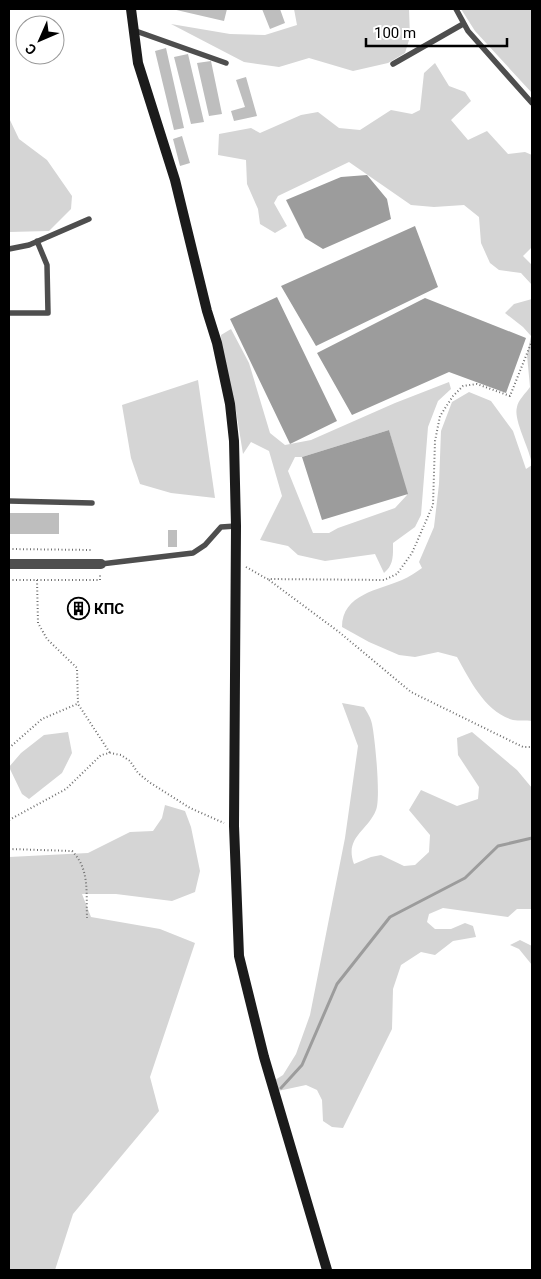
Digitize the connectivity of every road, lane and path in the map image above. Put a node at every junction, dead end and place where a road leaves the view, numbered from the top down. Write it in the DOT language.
graph roads {
  1 [pos="132,9"];
  2 [pos="456,9"];
  3 [pos="463,24"];
  4 [pos="133,30"];
  5 [pos="226,63"];
  6 [pos="393,64"];
  7 [pos="532,103"];
  8 [pos="89,219"];
  9 [pos="37,241"];
  10 [pos="9,248"];
  11 [pos="9,313"];
  12 [pos="532,341"];
  13 [pos="9,501"];
  14 [pos="92,503"];
  15 [pos="236,526"];
  16 [pos="9,550"];
  17 [pos="93,550"];
  18 [pos="236,561"];
  19 [pos="9,564"];
  20 [pos="101,564"];
  21 [pos="268,579"];
  22 [pos="9,580"];
  23 [pos="37,580"];
  24 [pos="78,704"];
  25 [pos="532,747"];
  26 [pos="9,748"];
  27 [pos="110,753"];
  28 [pos="9,820"];
  29 [pos="234,826"];
  30 [pos="9,849"];
  31 [pos="87,918"];
  32 [pos="327,1270"];
  1 -- 4 [label="street"];
  2 -- 3 [label="lane"];
  3 -- 6 [label="lane"];
  3 -- 7 [label="lane"];
  4 -- 5 [label="lane"];
  4 -- 15 [label="street"];
  8 -- 9 [label="lane"];
  9 -- 10 [label="lane"];
  9 -- 11 [label="lane"];
  12 -- 21 [label="path"];
  13 -- 14 [label="lane"];
  15 -- 18 [label="street"];
  15 -- 20 [label="lane"];
  16 -- 17 [label="path"];
  18 -- 21 [label="path"];
  18 -- 29 [label="street"];
  19 -- 20 [label="street"];
  20 -- 23 [label="path"];
  21 -- 25 [label="path"];
  22 -- 23 [label="path"];
  23 -- 24 [label="path"];
  24 -- 26 [label="path"];
  24 -- 27 [label="path"];
  27 -- 28 [label="path"];
  27 -- 29 [label="path"];
  29 -- 32 [label="street"];
  30 -- 31 [label="path"];
}
